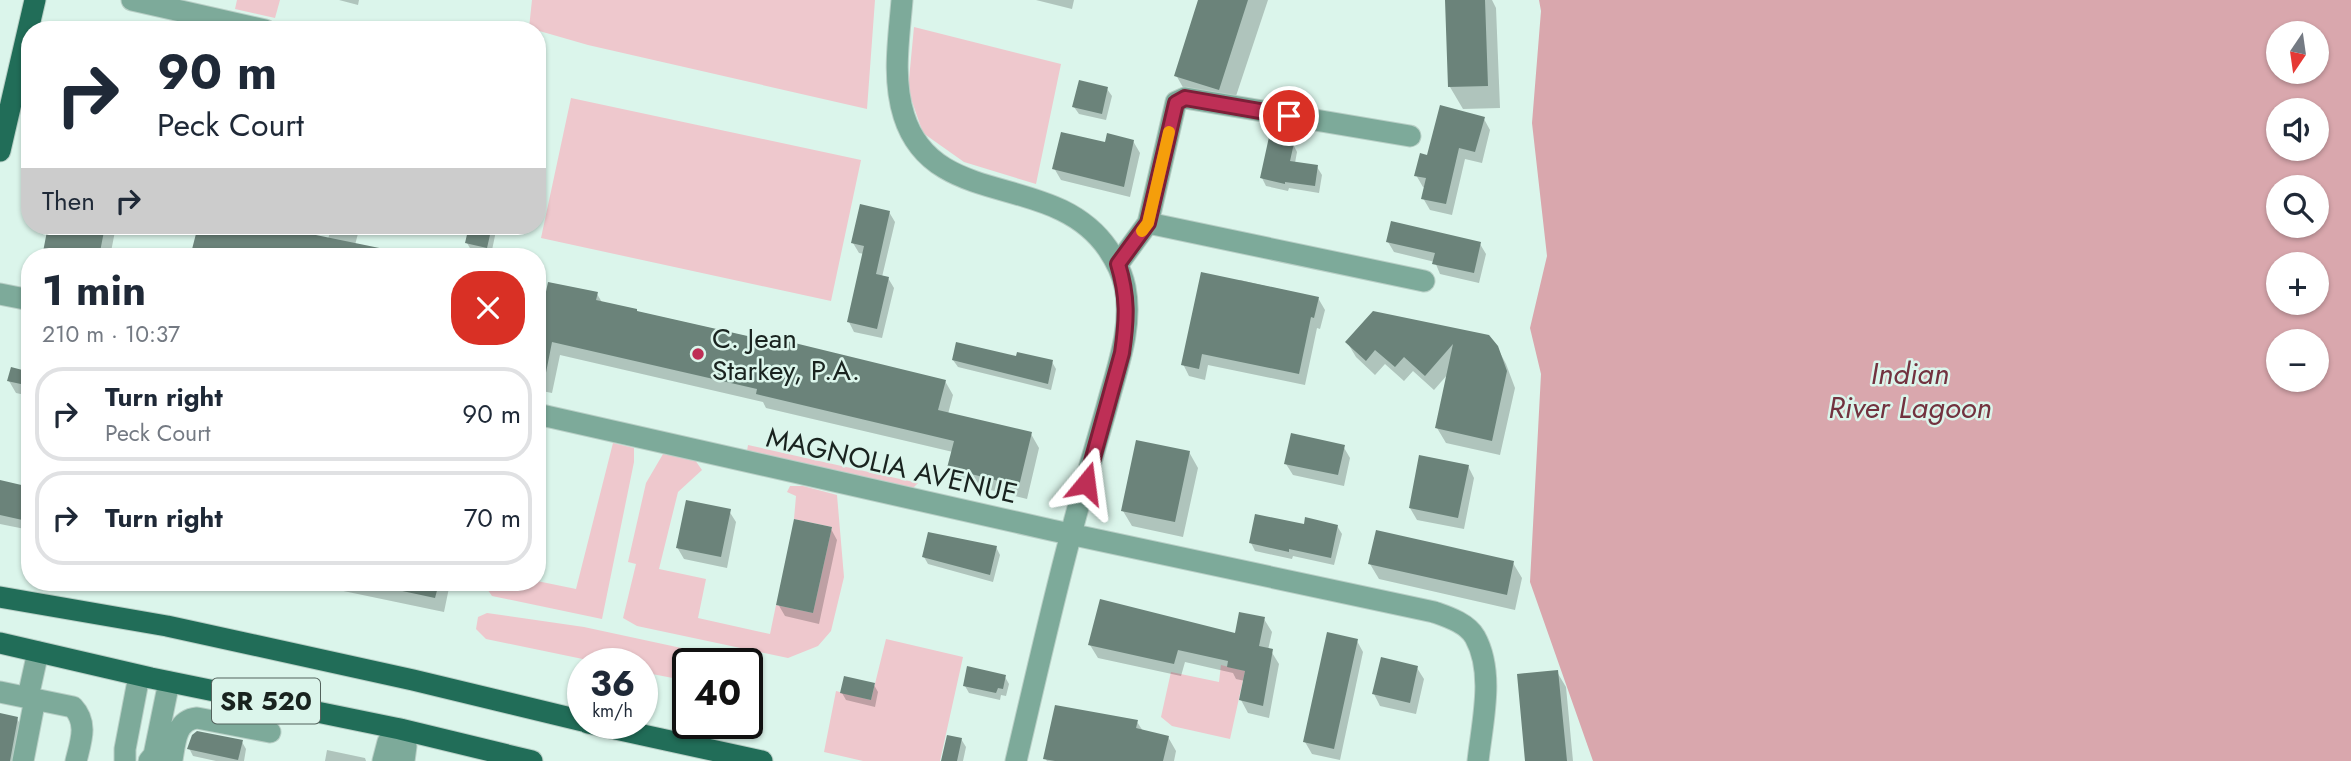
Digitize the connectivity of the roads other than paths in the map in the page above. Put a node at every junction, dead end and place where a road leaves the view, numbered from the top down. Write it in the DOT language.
graph roads {
  1 [pos="35,0"];
  2 [pos="132,0"];
  3 [pos="902,0"];
  4 [pos="30,21"];
  5 [pos="225,21"];
  6 [pos="21,60"];
  7 [pos="1410,136"];
  8 [pos="0,151"];
  9 [pos="1148,223"];
  10 [pos="1118,264"];
  11 [pos="1424,281"];
  12 [pos="0,294"];
  13 [pos="21,298"];
  14 [pos="546,416"];
  15 [pos="1071,534"];
  16 [pos="0,597"];
  17 [pos="0,643"];
  18 [pos="38,652"];
  19 [pos="139,676"];
  20 [pos="169,682"];
  21 [pos="0,692"];
  22 [pos="32,698"];
  23 [pos="567,718"];
  24 [pos="30,727"];
  25 [pos="400,729"];
  26 [pos="270,732"];
  27 [pos="658,738"];
  28 [pos="172,760"];
  29 [pos="23,761"];
  30 [pos="29,761"];
  31 [pos="76,761"];
  32 [pos="125,761"];
  33 [pos="149,761"];
  34 [pos="383,761"];
  35 [pos="404,761"];
  36 [pos="532,761"];
  37 [pos="762,761"];
  38 [pos="1016,761"];
  39 [pos="1478,761"];
  1 -- 4 [label="main road"];
  2 -- 5 [label="street"];
  3 -- 10 [label="street"];
  6 -- 8 [label="main road"];
  7 -- 9 [label="street"];
  9 -- 10 [label="street"];
  9 -- 11 [label="street"];
  10 -- 15 [label="street"];
  12 -- 13 [label="street"];
  14 -- 15 [label="street, MAGNOLIA AVENUE"];
  15 -- 38 [label="street"];
  15 -- 39 [label="street, MAGNOLIA AVENUE"];
  16 -- 23 [label="main road, SR 520"];
  17 -- 18 [label="main road, SR 520"];
  18 -- 19 [label="main road, SR 520"];
  18 -- 22 [label="street"];
  19 -- 20 [label="main road, SR 520"];
  19 -- 32 [label="street"];
  20 -- 25 [label="main road, SR 520"];
  20 -- 33 [label="street"];
  21 -- 22 [label="street"];
  22 -- 24 [label="street"];
  22 -- 31 [label="street"];
  24 -- 29 [label="street"];
  24 -- 30 [label="street"];
  25 -- 34 [label="street"];
  25 -- 35 [label="street"];
  25 -- 36 [label="main road, SR 520"];
  26 -- 28 [label="street"];
  27 -- 37 [label="main road, SR 520"];
}
